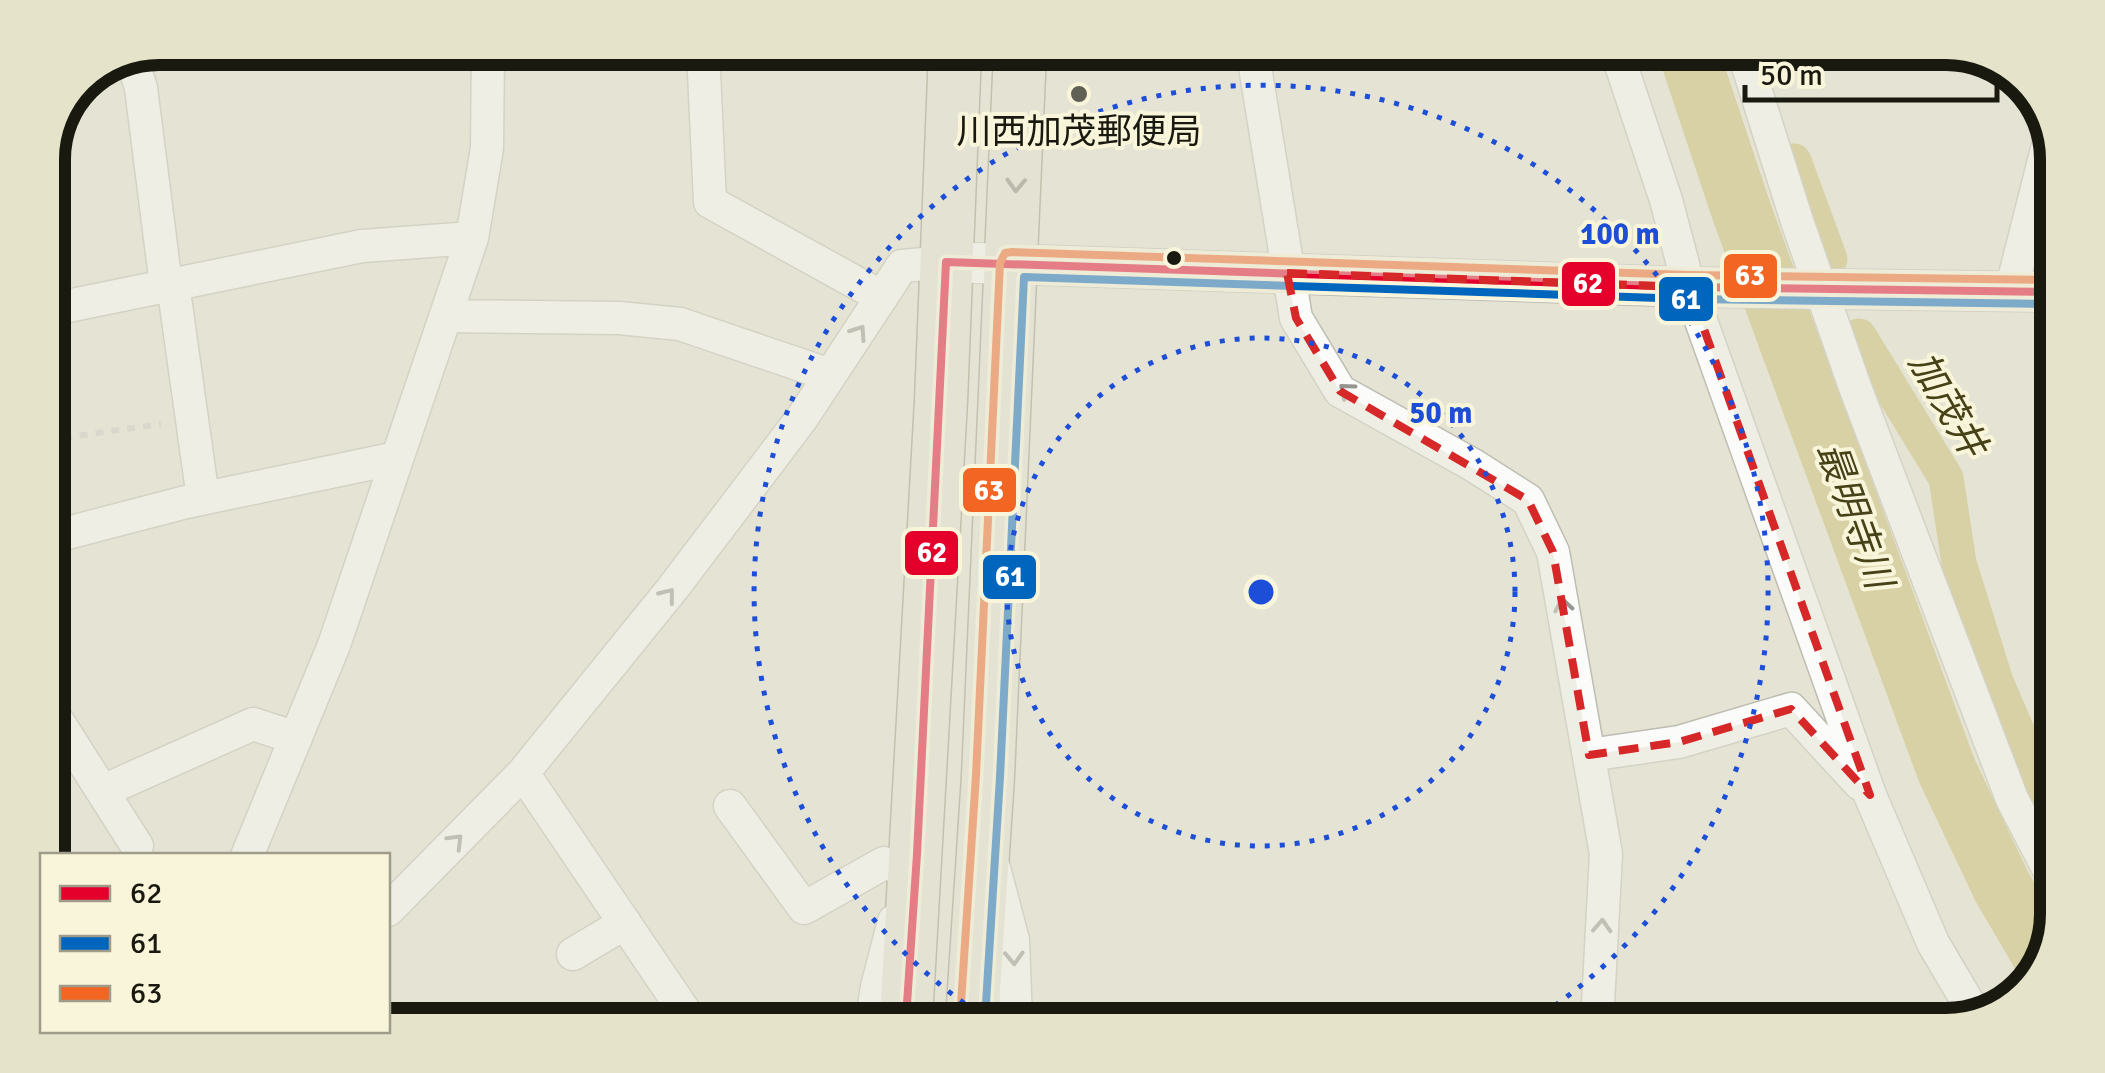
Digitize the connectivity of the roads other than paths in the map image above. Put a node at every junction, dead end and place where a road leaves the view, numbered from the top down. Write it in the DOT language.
graph roads {
  1 [pos="488,65"];
  2 [pos="704,65"];
  3 [pos="954,65"];
  4 [pos="1028,65"];
  5 [pos="1255,65"];
  6 [pos="1621,65"];
  7 [pos="1755,65"];
  8 [pos="135,69"];
  9 [pos="2040,174"];
  10 [pos="472,238"];
  11 [pos="946,262"];
  12 [pos="1012,264"];
  13 [pos="1287,273"];
  14 [pos="169,284"];
  15 [pos="1699,287"];
  16 [pos="1814,288"];
  17 [pos="2011,291"];
  18 [pos="2040,292"];
  19 [pos="882,297"];
  20 [pos="65,306"];
  21 [pos="446,316"];
  22 [pos="830,376"];
  23 [pos="397,458"];
  24 [pos="203,498"];
  25 [pos="65,534"];
  26 [pos="65,731"];
  27 [pos="296,738"];
  28 [pos="1588,756"];
  29 [pos="524,774"];
  30 [pos="102,791"];
  31 [pos="1870,795"];
  32 [pos="730,806"];
  33 [pos="984,830"];
  34 [pos="136,846"];
  35 [pos="913,849"];
  36 [pos="248,853"];
  37 [pos="2040,853"];
  38 [pos="390,908"];
  39 [pos="625,923"];
  40 [pos="573,954"];
  41 [pos="1970,1005"];
  42 [pos="682,1008"];
  43 [pos="873,1008"];
  44 [pos="906,1008"];
  45 [pos="973,1008"];
  46 [pos="1016,1008"];
  47 [pos="1598,1008"];
  1 -- 10 [label="street"];
  2 -- 19 [label="street"];
  3 -- 11 [label="main road"];
  4 -- 12 [label="main road, one-way"];
  5 -- 13 [label="street"];
  6 -- 15 [label="street"];
  7 -- 16 [label="street"];
  8 -- 14 [label="street"];
  9 -- 17 [label="street"];
  10 -- 14 [label="street"];
  10 -- 21 [label="street"];
  11 -- 12 [label="street"];
  11 -- 19 [label="street"];
  11 -- 35 [label="main road"];
  12 -- 13 [label="street"];
  12 -- 33 [label="main road"];
  13 -- 15 [label="street"];
  28 -- 13 [label="street, one-way"];
  14 -- 20 [label="street"];
  14 -- 24 [label="street"];
  15 -- 16 [label="street"];
  15 -- 31 [label="street"];
  16 -- 17 [label="street"];
  16 -- 37 [label="street"];
  17 -- 18 [label="street"];
  22 -- 19 [label="street, one-way"];
  21 -- 22 [label="street"];
  21 -- 23 [label="street"];
  29 -- 22 [label="street, one-way"];
  23 -- 24 [label="street"];
  23 -- 27 [label="street"];
  24 -- 25 [label="street"];
  26 -- 30 [label="street"];
  27 -- 30 [label="street"];
  27 -- 36 [label="street"];
  28 -- 31 [label="street"];
  47 -- 28 [label="street, one-way"];
  38 -- 29 [label="street, one-way"];
  29 -- 39 [label="street"];
  30 -- 34 [label="street"];
  31 -- 41 [label="street"];
  32 -- 35 [label="street"];
  33 -- 45 [label="main road"];
  33 -- 46 [label="street, one-way"];
  35 -- 43 [label="street"];
  35 -- 44 [label="main road"];
  39 -- 40 [label="street"];
  39 -- 42 [label="street"];
}
